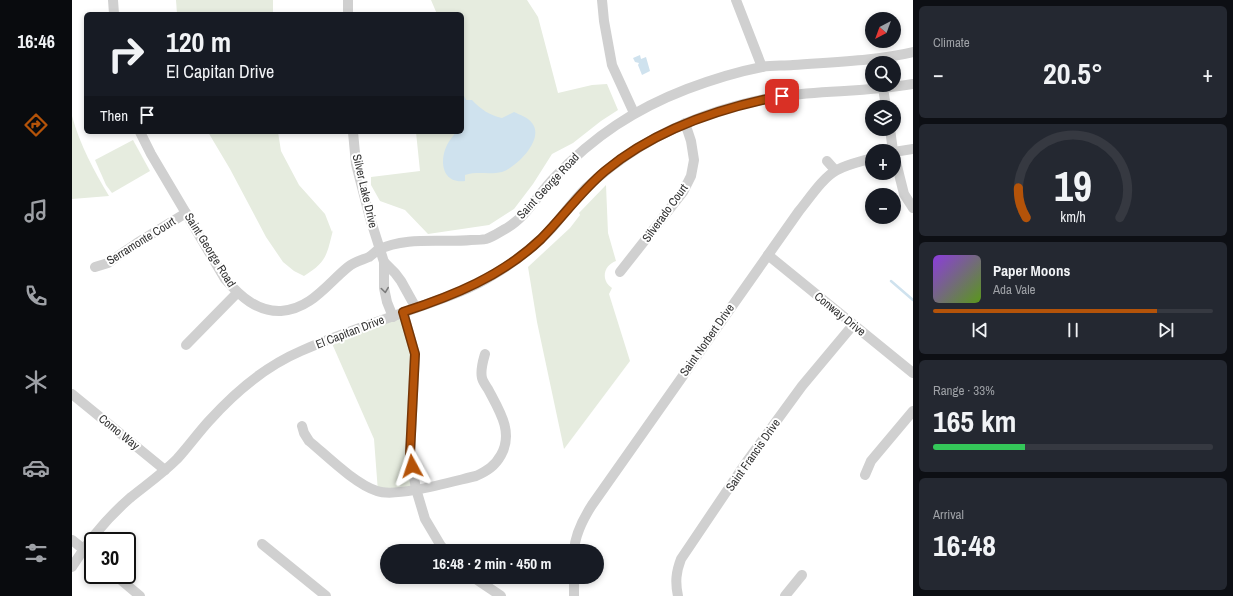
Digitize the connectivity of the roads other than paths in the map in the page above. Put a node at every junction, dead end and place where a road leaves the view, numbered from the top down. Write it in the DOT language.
graph roads {
  1 [pos="113,0"];
  2 [pos="348,0"];
  3 [pos="602,0"];
  4 [pos="736,0"];
  5 [pos="114,12"];
  6 [pos="348,12"];
  7 [pos="913,52"];
  8 [pos="762,67"];
  9 [pos="913,84"];
  10 [pos="901,86"];
  11 [pos="865,89"];
  12 [pos="634,113"];
  13 [pos="685,123"];
  14 [pos="141,134"];
  15 [pos="353,134"];
  16 [pos="913,149"];
  17 [pos="901,151"];
  18 [pos="865,160"];
  19 [pos="828,161"];
  20 [pos="835,170"];
  21 [pos="901,180"];
  22 [pos="913,208"];
  23 [pos="186,213"];
  24 [pos="380,250"];
  25 [pos="768,255"];
  26 [pos="384,262"];
  27 [pos="95,267"];
  28 [pos="620,272"];
  29 [pos="237,293"];
  30 [pos="416,308"];
  31 [pos="403,312"];
  32 [pos="393,316"];
  33 [pos="853,325"];
  34 [pos="186,345"];
  35 [pos="485,354"];
  36 [pos="913,373"];
  37 [pos="72,394"];
  38 [pos="913,411"];
  39 [pos="302,426"];
  40 [pos="165,470"];
  41 [pos="865,475"];
  42 [pos="416,489"];
  43 [pos="72,540"];
  44 [pos="262,544"];
  45 [pos="440,544"];
  46 [pos="574,544"];
  47 [pos="83,550"];
  48 [pos="72,567"];
  49 [pos="802,575"];
  50 [pos="126,584"];
  51 [pos="483,584"];
  52 [pos="574,584"];
  53 [pos="140,596"];
  54 [pos="326,596"];
  55 [pos="501,596"];
  56 [pos="574,596"];
  57 [pos="678,596"];
  58 [pos="785,596"];
  1 -- 5 [label="street"];
  2 -- 6 [label="street"];
  3 -- 12 [label="street"];
  4 -- 8 [label="street"];
  7 -- 8 [label="street, Saint George Road"];
  8 -- 12 [label="street, Saint George Road"];
  9 -- 10 [label="street, El Capitan Drive"];
  11 -- 13 [label="street, El Capitan Drive"];
  12 -- 24 [label="street, Saint George Road"];
  13 -- 28 [label="street, Silverado Court"];
  13 -- 30 [label="street, El Capitan Drive"];
  14 -- 23 [label="street, Saint George Road"];
  15 -- 24 [label="street, Silver Lake Drive"];
  16 -- 17 [label="street"];
  18 -- 20 [label="street, Saint Norbert Drive"];
  19 -- 20 [label="street"];
  20 -- 25 [label="street, Saint Norbert Drive"];
  21 -- 22 [label="street"];
  23 -- 27 [label="street, Serramonte Court"];
  23 -- 29 [label="street, Saint George Road"];
  24 -- 26 [label="street, Silver Lake Drive"];
  24 -- 29 [label="street, Saint George Road"];
  25 -- 33 [label="street, Conway Drive"];
  25 -- 46 [label="street, Saint Norbert Drive"];
  26 -- 30 [label="street"];
  26 -- 32 [label="street, one-way"];
  29 -- 34 [label="street"];
  30 -- 31 [label="street, El Capitan Drive"];
  31 -- 32 [label="street, El Capitan Drive"];
  31 -- 42 [label="street"];
  32 -- 40 [label="street, El Capitan Drive"];
  33 -- 36 [label="street, Conway Drive"];
  33 -- 57 [label="street, Saint Francis Drive"];
  35 -- 42 [label="street"];
  37 -- 40 [label="street, Como Way"];
  38 -- 41 [label="street"];
  39 -- 42 [label="street"];
  40 -- 47 [label="street, El Capitan Drive"];
  42 -- 45 [label="street"];
  43 -- 47 [label="street"];
  44 -- 54 [label="street"];
  47 -- 48 [label="street, El Capitan Drive"];
  49 -- 58 [label="street"];
  50 -- 53 [label="street"];
  51 -- 55 [label="street"];
  52 -- 56 [label="street"];
}
